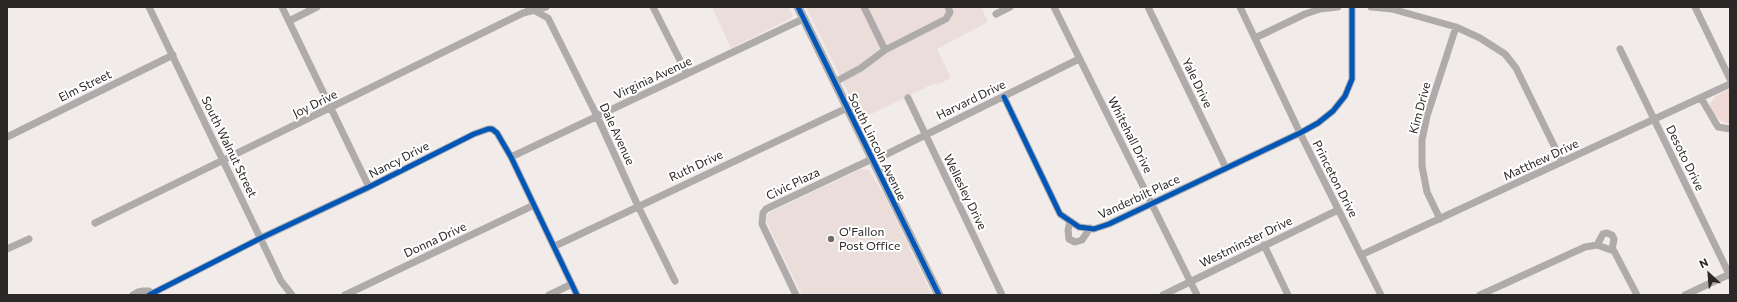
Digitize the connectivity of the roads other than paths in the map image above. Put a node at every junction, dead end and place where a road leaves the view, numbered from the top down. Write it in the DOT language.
graph roads {
  1 [pos="150,7"];
  2 [pos="282,7"];
  3 [pos="317,7"];
  4 [pos="546,7"];
  5 [pos="653,7"];
  6 [pos="798,7"];
  7 [pos="864,7"];
  8 [pos="948,7"];
  9 [pos="1010,7"];
  10 [pos="1054,7"];
  11 [pos="1148,7"];
  12 [pos="1240,7"];
  13 [pos="1338,7"];
  14 [pos="1352,7"];
  15 [pos="1371,7"];
  16 [pos="1695,7"];
  17 [pos="531,9"];
  18 [pos="996,14"];
  19 [pos="803,18"];
  20 [pos="289,21"];
  21 [pos="1456,27"];
  22 [pos="1255,38"];
  23 [pos="1620,49"];
  24 [pos="885,50"];
  25 [pos="173,55"];
  26 [pos="1079,60"];
  27 [pos="687,74"];
  28 [pos="1730,79"];
  29 [pos="835,82"];
  30 [pos="1730,84"];
  31 [pos="1004,97"];
  32 [pos="908,98"];
  33 [pos="1701,98"];
  34 [pos="331,108"];
  35 [pos="847,108"];
  36 [pos="597,116"];
  37 [pos="1654,119"];
  38 [pos="1730,129"];
  39 [pos="1300,133"];
  40 [pos="925,134"];
  41 [pos="7,137"];
  42 [pos="511,157"];
  43 [pos="872,159"];
  44 [pos="224,160"];
  45 [pos="1562,162"];
  46 [pos="1226,168"];
  47 [pos="369,187"];
  48 [pos="1152,203"];
  49 [pos="534,205"];
  50 [pos="638,206"];
  51 [pos="1338,210"];
  52 [pos="1440,219"];
  53 [pos="1070,221"];
  54 [pos="95,223"];
  55 [pos="1090,228"];
  56 [pos="261,238"];
  57 [pos="29,239"];
  58 [pos="1264,245"];
  59 [pos="1597,245"];
  60 [pos="555,246"];
  61 [pos="7,249"];
  62 [pos="1612,250"];
  63 [pos="1361,255"];
  64 [pos="1730,275"];
  65 [pos="675,281"];
  66 [pos="1191,282"];
  67 [pos="572,284"];
  68 [pos="150,294"];
  69 [pos="133,295"];
  70 [pos="292,295"];
  71 [pos="345,295"];
  72 [pos="549,295"];
  73 [pos="577,295"];
  74 [pos="796,295"];
  75 [pos="939,295"];
  76 [pos="1002,295"];
  77 [pos="1164,295"];
  78 [pos="1197,295"];
  79 [pos="1288,295"];
  80 [pos="1380,295"];
  81 [pos="1480,295"];
  82 [pos="1637,295"];
  83 [pos="1685,295"];
  1 -- 25 [label="street, South Walnut Street"];
  2 -- 20 [label="street"];
  3 -- 20 [label="street"];
  4 -- 17 [label="street, Joy Drive"];
  5 -- 27 [label="street"];
  6 -- 19 [label="main road, South Lincoln Avenue"];
  7 -- 24 [label="street"];
  8 -- 24 [label="street"];
  9 -- 18 [label="street"];
  10 -- 26 [label="street, Whitehall Drive"];
  11 -- 46 [label="street, Yale Drive"];
  12 -- 22 [label="street, Princeton Drive"];
  13 -- 22 [label="street"];
  14 -- 39 [label="street, Vanderbilt Place"];
  15 -- 21 [label="street"];
  16 -- 28 [label="street"];
  17 -- 34 [label="street, Joy Drive"];
  17 -- 36 [label="street, Dale Avenue"];
  19 -- 27 [label="street, Virginia Avenue"];
  19 -- 29 [label="main road, South Lincoln Avenue"];
  20 -- 34 [label="street"];
  21 -- 45 [label="street"];
  21 -- 52 [label="street, Kim Drive"];
  22 -- 39 [label="street, Princeton Drive"];
  23 -- 37 [label="street, Desoto Drive"];
  24 -- 29 [label="street"];
  25 -- 41 [label="street, Elm Street"];
  25 -- 44 [label="street, South Walnut Street"];
  26 -- 31 [label="street, Harvard Drive"];
  26 -- 48 [label="street, Whitehall Drive"];
  27 -- 36 [label="street, Virginia Avenue"];
  29 -- 35 [label="main road, South Lincoln Avenue"];
  30 -- 33 [label="street, Matthew Drive"];
  31 -- 40 [label="street, Harvard Drive"];
  31 -- 53 [label="street, Vanderbilt Place"];
  32 -- 40 [label="street, Wellesley Drive"];
  33 -- 37 [label="street, Matthew Drive"];
  33 -- 38 [label="street"];
  34 -- 44 [label="street, Joy Drive"];
  34 -- 47 [label="street"];
  35 -- 43 [label="main road, South Lincoln Avenue"];
  35 -- 50 [label="street, Ruth Drive"];
  36 -- 42 [label="street, Virginia Avenue"];
  36 -- 50 [label="street, Dale Avenue"];
  37 -- 45 [label="street, Matthew Drive"];
  37 -- 64 [label="street, Desoto Drive"];
  39 -- 46 [label="street, Vanderbilt Place"];
  39 -- 51 [label="street, Princeton Drive"];
  40 -- 43 [label="street, Harvard Drive"];
  40 -- 76 [label="street, Wellesley Drive"];
  42 -- 47 [label="street, Nancy Drive"];
  42 -- 49 [label="street, Nancy Drive"];
  43 -- 74 [label="street, Civic Plaza"];
  43 -- 75 [label="main road, South Lincoln Avenue"];
  44 -- 54 [label="street, Joy Drive"];
  44 -- 56 [label="street, South Walnut Street"];
  45 -- 52 [label="street, Matthew Drive"];
  46 -- 48 [label="street, Vanderbilt Place"];
  47 -- 56 [label="street, Nancy Drive"];
  48 -- 55 [label="street, Vanderbilt Place"];
  48 -- 66 [label="street, Whitehall Drive"];
  49 -- 60 [label="street, Nancy Drive"];
  49 -- 71 [label="street, Donna Drive"];
  50 -- 60 [label="street, Ruth Drive"];
  50 -- 65 [label="street, Dale Avenue"];
  51 -- 58 [label="street, Westminster Drive"];
  51 -- 63 [label="street, Princeton Drive"];
  52 -- 63 [label="street, Matthew Drive"];
  53 -- 55 [label="street, Vanderbilt Place"];
  53 -- 55 [label="street, Vanderbilt Place"];
  56 -- 68 [label="street, Nancy Drive"];
  56 -- 70 [label="street, South Walnut Street"];
  57 -- 61 [label="street"];
  58 -- 66 [label="street, Westminster Drive"];
  58 -- 79 [label="street"];
  59 -- 62 [label="street"];
  59 -- 62 [label="street"];
  59 -- 81 [label="street"];
  60 -- 67 [label="street, Nancy Drive"];
  62 -- 82 [label="street"];
  63 -- 80 [label="street, Princeton Drive"];
  64 -- 83 [label="street"];
  66 -- 77 [label="street, Westminster Drive"];
  66 -- 78 [label="street, Whitehall Drive"];
  67 -- 72 [label="street"];
  67 -- 73 [label="street, Nancy Drive"];
  68 -- 69 [label="street, Nancy Drive"];
}
